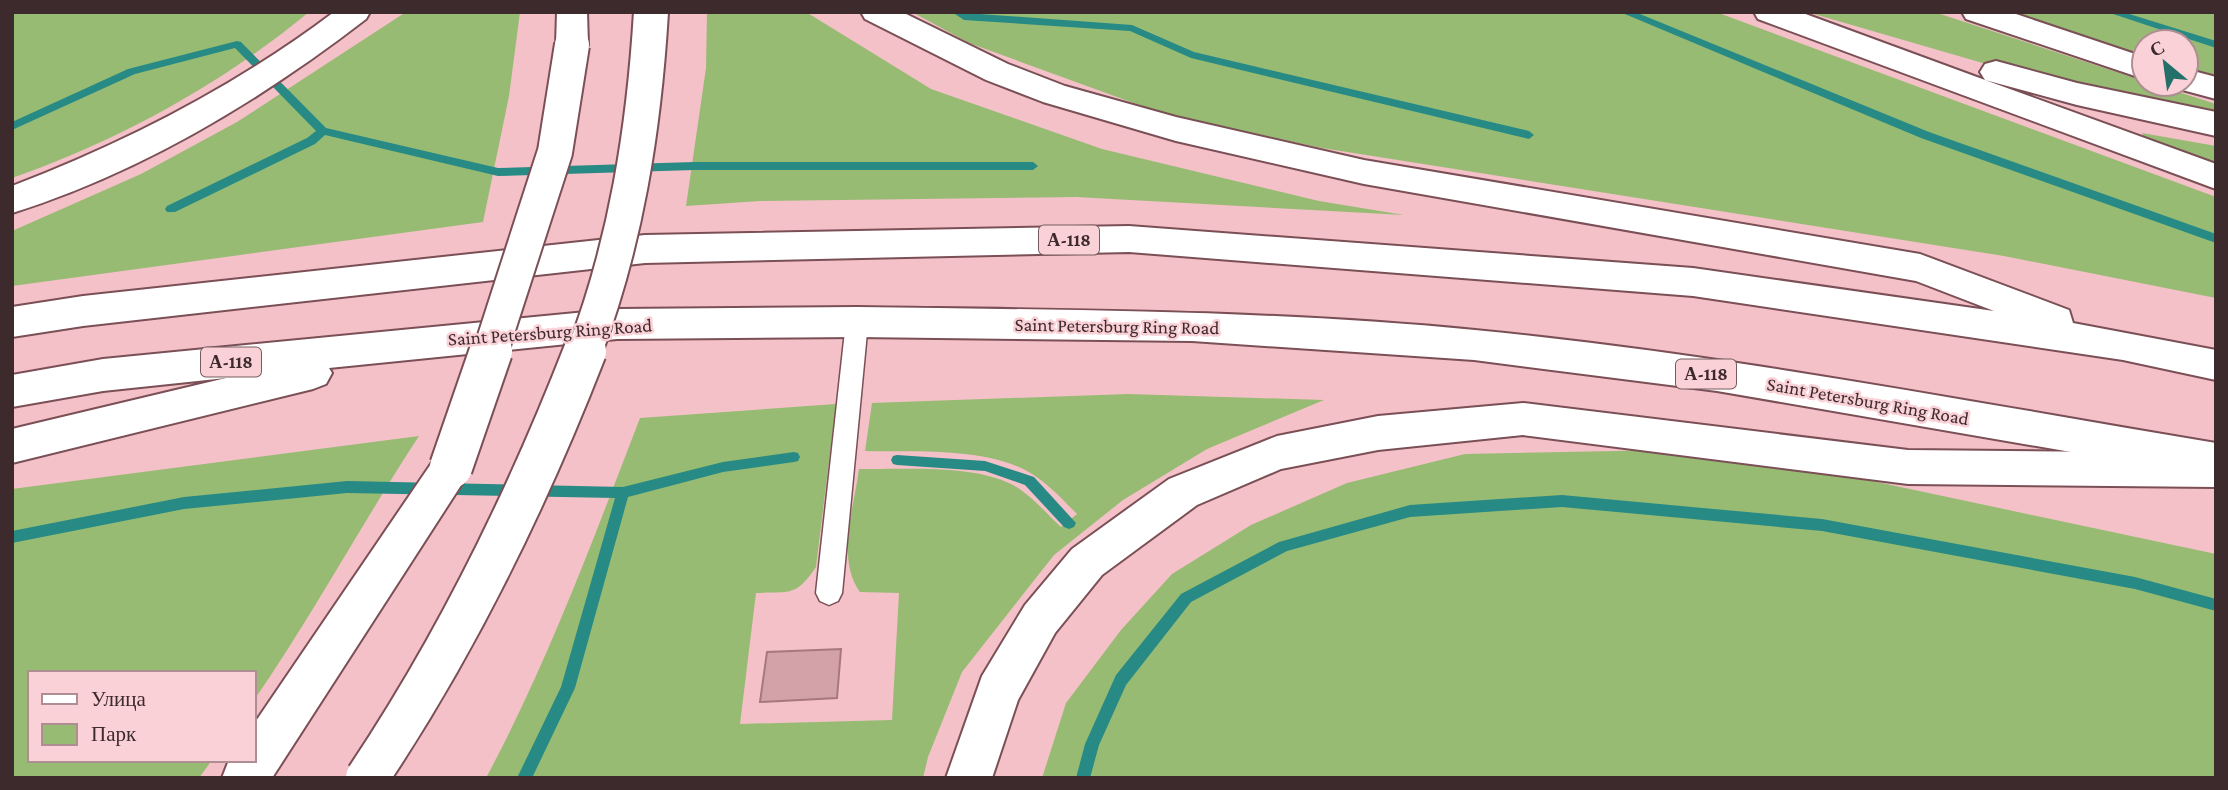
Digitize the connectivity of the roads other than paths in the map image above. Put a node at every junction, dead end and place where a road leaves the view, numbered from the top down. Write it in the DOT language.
graph roads {
  1 [pos="355,12"];
  2 [pos="572,12"];
  3 [pos="651,12"];
  4 [pos="876,12"];
  5 [pos="1769,12"];
  6 [pos="1779,12"];
  7 [pos="1977,12"];
  8 [pos="2130,63"];
  9 [pos="2216,124"];
  10 [pos="2216,177"];
  11 [pos="12,200"];
  12 [pos="857,322"];
  13 [pos="12,323"];
  14 [pos="451,339"];
  15 [pos="2123,345"];
  16 [pos="2216,365"];
  17 [pos="12,390"];
  18 [pos="12,446"];
  19 [pos="2216,460"];
  20 [pos="2216,470"];
  21 [pos="828,593"];
  22 [pos="246,778"];
  23 [pos="367,778"];
  24 [pos="969,778"];
  1 -- 11 [label="main road"];
  2 -- 22 [label="main road, bridge"];
  3 -- 23 [label="main road, bridge"];
  4 -- 15 [label="main road"];
  5 -- 10 [label="main road"];
  6 -- 9 [label="main road"];
  7 -- 8 [label="main road"];
  12 -- 14 [label="main road, Saint Petersburg Ring Road / А-118"];
  12 -- 19 [label="main road, Saint Petersburg Ring Road / А-118"];
  12 -- 21 [label="lane"];
  13 -- 15 [label="main road, А-118"];
  14 -- 17 [label="main road, Saint Petersburg Ring Road / А-118"];
  14 -- 18 [label="main road"];
  15 -- 16 [label="main road, А-118"];
  20 -- 24 [label="main road"];
}
